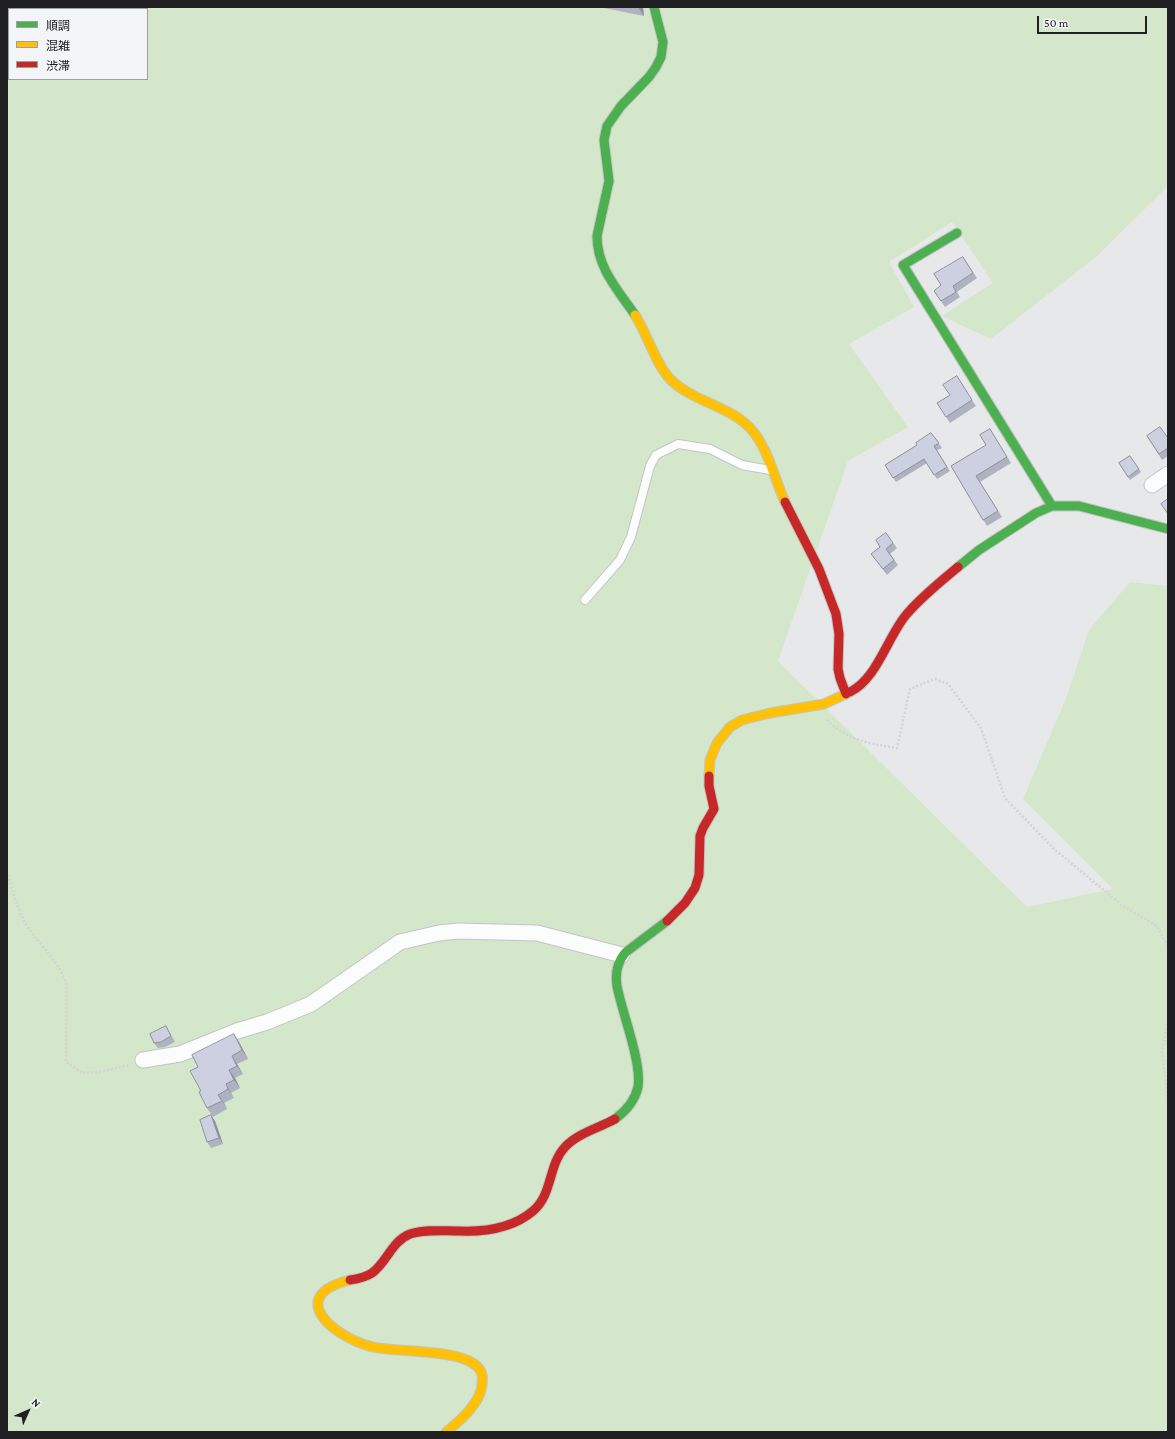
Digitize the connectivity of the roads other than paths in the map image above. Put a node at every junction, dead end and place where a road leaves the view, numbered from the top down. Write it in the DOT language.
graph roads {
  1 [pos="654,7"];
  2 [pos="957,233"];
  3 [pos="773,470"];
  4 [pos="1168,474"];
  5 [pos="1152,485"];
  6 [pos="1052,506"];
  7 [pos="1168,529"];
  8 [pos="585,600"];
  9 [pos="846,694"];
  10 [pos="622,955"];
  11 [pos="143,1060"];
  12 [pos="446,1432"];
  1 -- 3 [label="street"];
  2 -- 6 [label="street"];
  3 -- 8 [label="lane"];
  3 -- 9 [label="street"];
  4 -- 5 [label="street"];
  6 -- 7 [label="street"];
  6 -- 9 [label="street"];
  9 -- 10 [label="street"];
  10 -- 11 [label="street"];
  10 -- 12 [label="street"];
}
